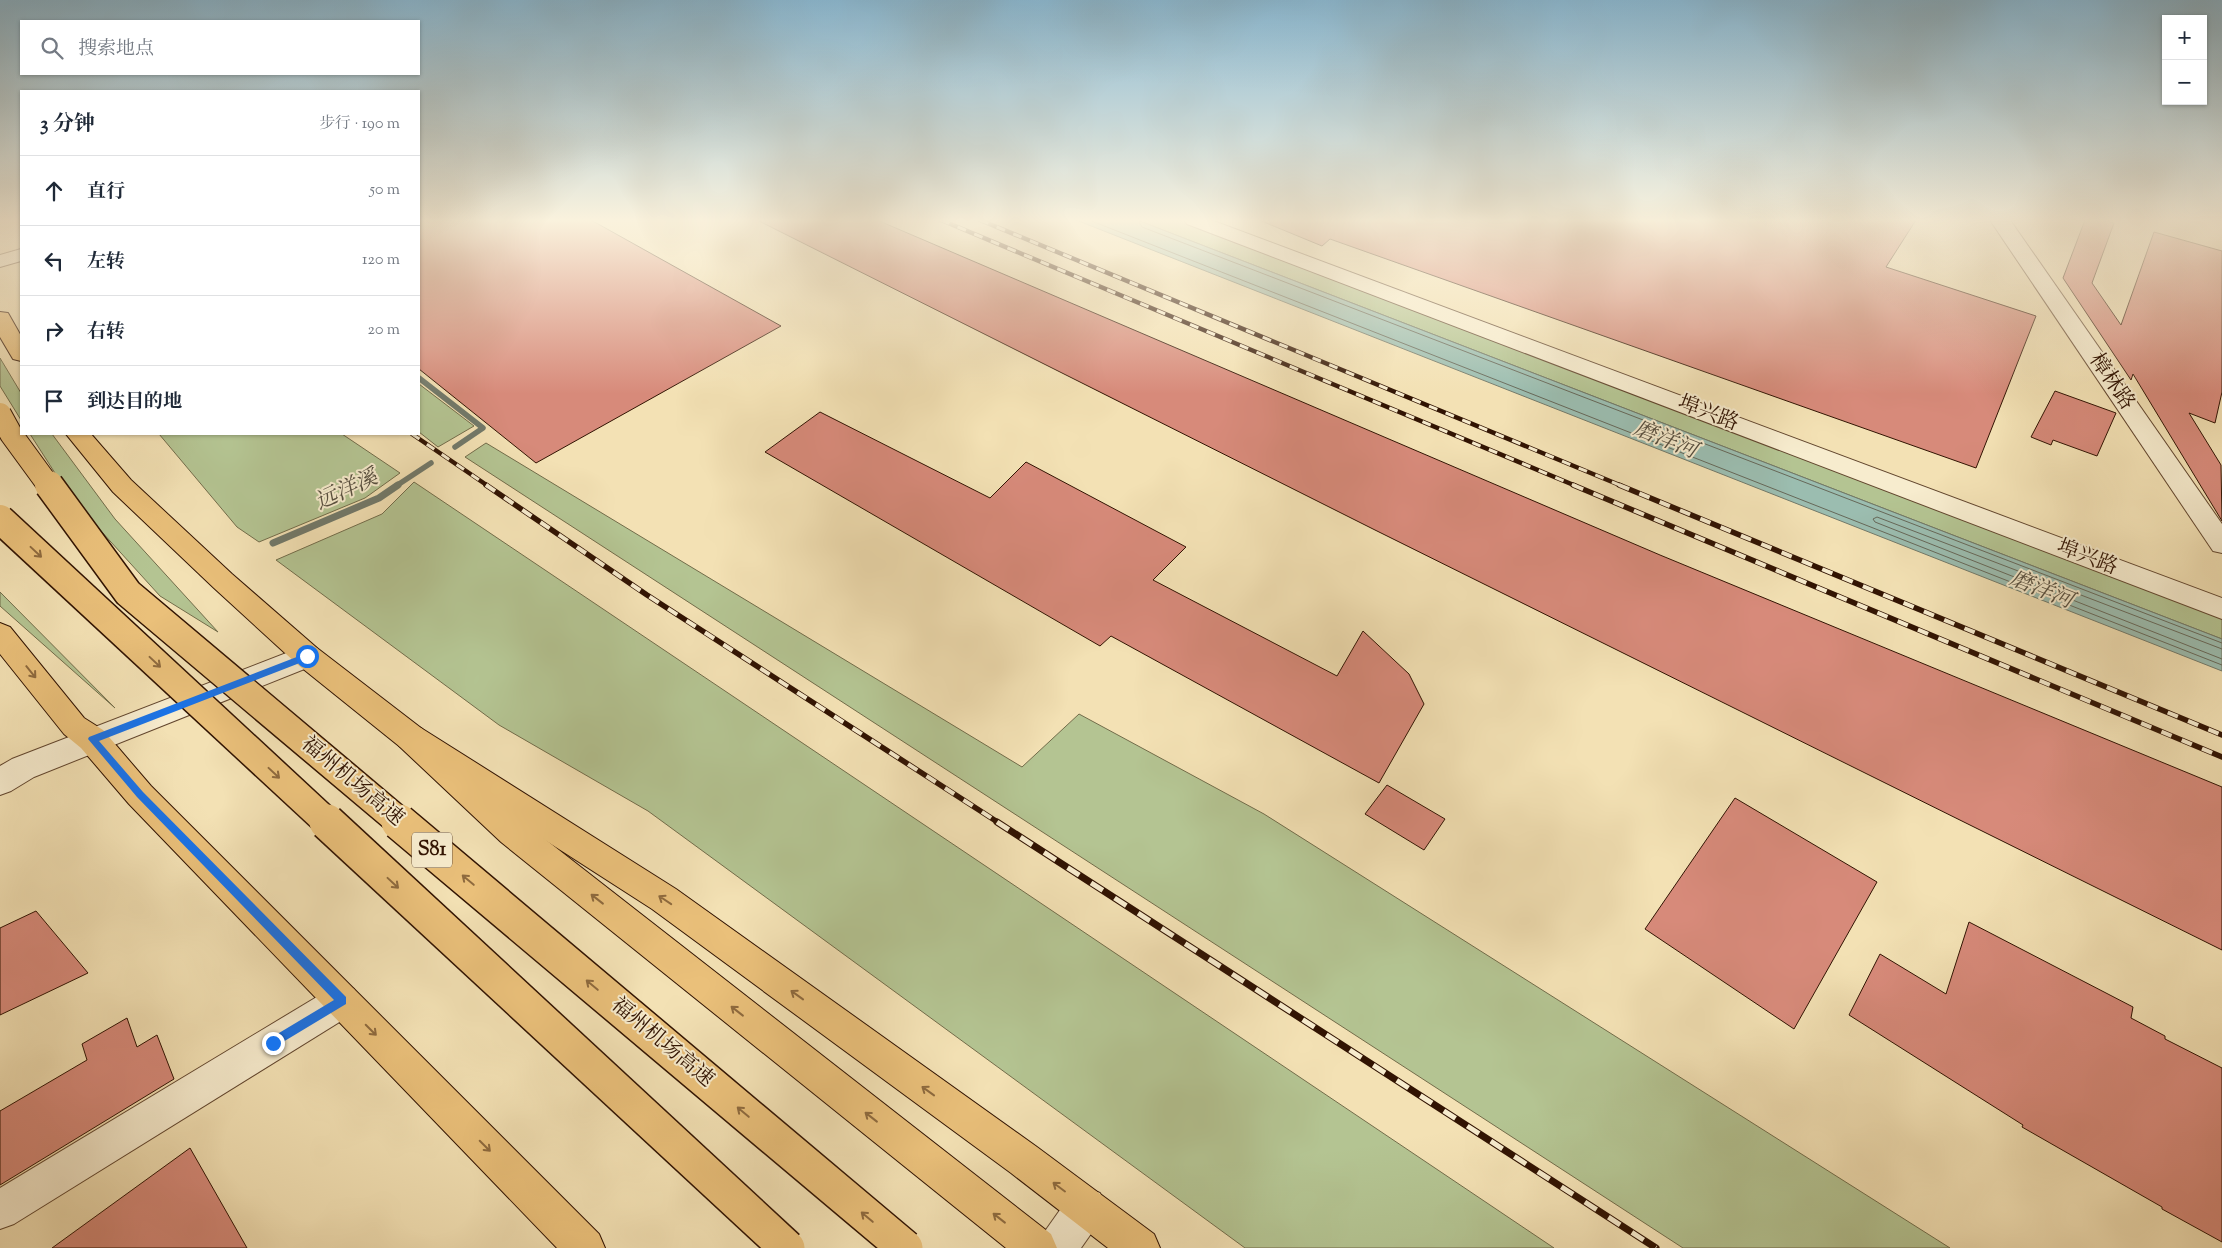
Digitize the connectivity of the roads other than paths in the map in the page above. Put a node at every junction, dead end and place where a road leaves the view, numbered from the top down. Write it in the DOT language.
graph roads {
  1 [pos="1348,278"];
  2 [pos="2040,278"];
  3 [pos="0,318"];
  4 [pos="20,352"];
  5 [pos="0,414"];
  6 [pos="79,435"];
  7 [pos="0,519"];
  8 [pos="2222,544"];
  9 [pos="2222,609"];
  10 [pos="0,634"];
  11 [pos="307,656"];
  12 [pos="410,737"];
  13 [pos="92,739"];
  14 [pos="0,782"];
  15 [pos="342,1001"];
  16 [pos="1086,1207"];
  17 [pos="0,1210"];
  18 [pos="585,1248"];
  19 [pos="787,1248"];
  20 [pos="905,1248"];
  21 [pos="1037,1248"];
  22 [pos="1057,1248"];
  23 [pos="1140,1248"];
  1 -- 9 [label="street, 埠兴路"];
  2 -- 8 [label="street, 樟林路"];
  3 -- 4 [label="main road"];
  20 -- 5 [label="main road, 福州机场高速 / S81, one-way, bridge"];
  6 -- 11 [label="main road"];
  7 -- 19 [label="main road, 福州机场高速 / S81, one-way, bridge"];
  10 -- 13 [label="main road, one-way"];
  11 -- 12 [label="main road"];
  11 -- 13 [label="street"];
  16 -- 12 [label="main road, one-way"];
  21 -- 12 [label="main road, one-way"];
  13 -- 14 [label="street"];
  13 -- 15 [label="main road"];
  15 -- 17 [label="street"];
  15 -- 18 [label="main road, one-way"];
  16 -- 22 [label="street"];
  16 -- 23 [label="main road"];
}
